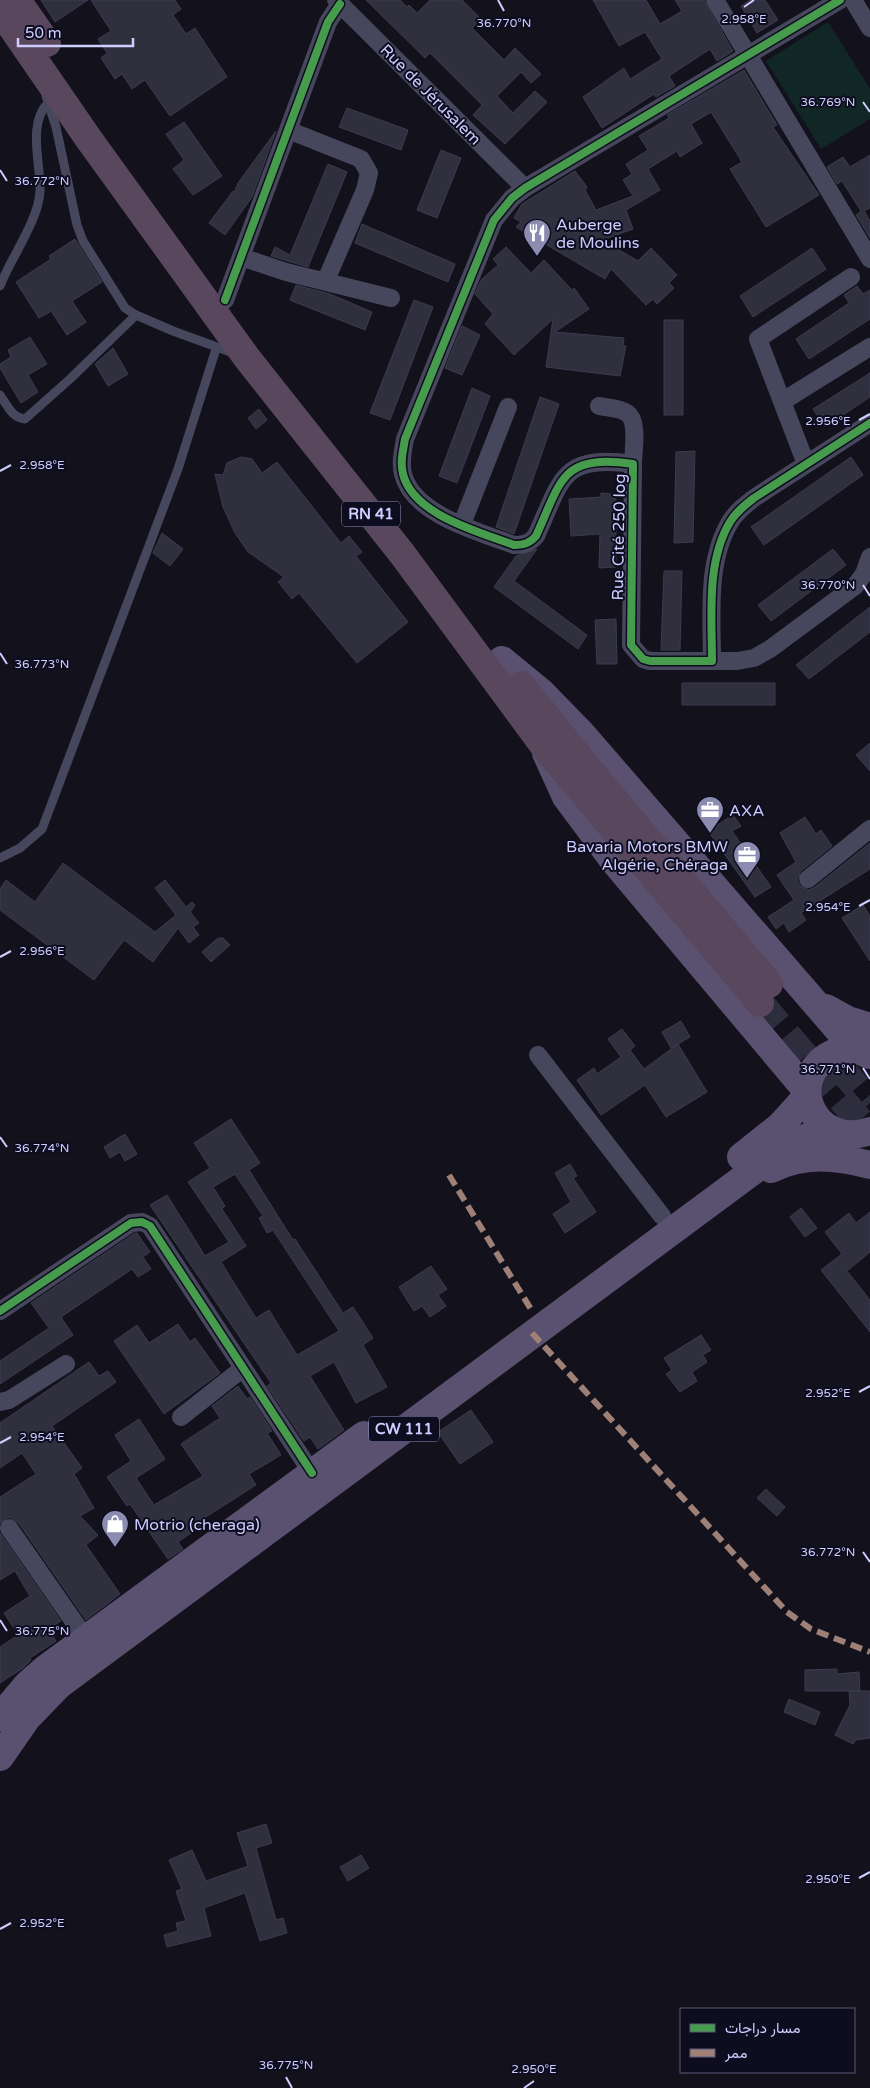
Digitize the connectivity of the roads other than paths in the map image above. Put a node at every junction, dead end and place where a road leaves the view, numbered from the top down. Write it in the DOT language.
graph roads {
  1 [pos="17,0"];
  2 [pos="715,0"];
  3 [pos="840,0"];
  4 [pos="853,0"];
  5 [pos="338,2"];
  6 [pos="0,10"];
  7 [pos="870,28"];
  8 [pos="30,51"];
  9 [pos="749,56"];
  10 [pos="48,103"];
  11 [pos="288,130"];
  12 [pos="525,188"];
  13 [pos="241,257"];
  14 [pos="870,259"];
  15 [pos="851,277"];
  16 [pos="326,280"];
  17 [pos="0,286"];
  18 [pos="390,298"];
  19 [pos="225,300"];
  20 [pos="136,315"];
  21 [pos="870,347"];
  22 [pos="216,349"];
  23 [pos="247,358"];
  24 [pos="0,395"];
  25 [pos="783,401"];
  26 [pos="599,406"];
  27 [pos="508,407"];
  28 [pos="870,423"];
  29 [pos="633,464"];
  30 [pos="806,464"];
  31 [pos="462,524"];
  32 [pos="870,557"];
  33 [pos="502,660"];
  34 [pos="712,662"];
  35 [pos="544,745"];
  36 [pos="870,829"];
  37 [pos="0,858"];
  38 [pos="808,879"];
  39 [pos="811,998"];
  40 [pos="870,1026"];
  41 [pos="862,1052"];
  42 [pos="538,1055"];
  43 [pos="807,1093"];
  44 [pos="849,1132"];
  45 [pos="870,1163"];
  46 [pos="725,1192"];
  47 [pos="662,1216"];
  48 [pos="0,1311"];
  49 [pos="66,1364"];
  50 [pos="242,1368"];
  51 [pos="0,1402"];
  52 [pos="181,1417"];
  53 [pos="312,1473"];
  54 [pos="9,1528"];
  55 [pos="86,1639"];
  56 [pos="10,1711"];
  57 [pos="0,1756"];
  1 -- 19 [label="highway, RN 41"];
  2 -- 9 [label="street"];
  3 -- 9 [label="street, Rue Cité 250 log"];
  4 -- 7 [label="street"];
  5 -- 11 [label="street"];
  5 -- 12 [label="street, Rue de Jérusalem"];
  6 -- 8 [label="highway, RN 41"];
  8 -- 10 [label="lane"];
  8 -- 23 [label="highway, RN 41"];
  9 -- 12 [label="street, Rue Cité 250 log"];
  9 -- 14 [label="street"];
  10 -- 17 [label="lane"];
  10 -- 20 [label="lane"];
  11 -- 13 [label="street"];
  11 -- 16 [label="street"];
  12 -- 31 [label="street, Rue Cité 250 log"];
  13 -- 16 [label="street"];
  13 -- 19 [label="street"];
  15 -- 25 [label="street"];
  16 -- 18 [label="street"];
  19 -- 33 [label="highway, RN 41"];
  20 -- 22 [label="lane"];
  20 -- 24 [label="lane"];
  21 -- 25 [label="street"];
  22 -- 23 [label="lane"];
  22 -- 37 [label="lane"];
  23 -- 35 [label="highway, RN 41"];
  25 -- 30 [label="street"];
  26 -- 29 [label="street, Rue Cité 250 log"];
  27 -- 31 [label="street"];
  28 -- 30 [label="street"];
  29 -- 31 [label="street, Rue Cité 250 log"];
  29 -- 34 [label="street, Rue Cité 250 log"];
  30 -- 34 [label="street"];
  32 -- 34 [label="street"];
  33 -- 35 [label="highway, RN 41"];
  33 -- 39 [label="main road"];
  35 -- 43 [label="main road"];
  36 -- 38 [label="street"];
  39 -- 40 [label="main road"];
  39 -- 41 [label="main road"];
  41 -- 43 [label="main road"];
  42 -- 47 [label="street"];
  43 -- 44 [label="main road"];
  43 -- 47 [label="main road, CW 111"];
  44 -- 45 [label="main road"];
  44 -- 46 [label="main road, CW 111"];
  45 -- 46 [label="main road"];
  46 -- 56 [label="main road, CW 111"];
  47 -- 53 [label="main road, CW 111"];
  48 -- 50 [label="street"];
  49 -- 51 [label="street"];
  50 -- 52 [label="street"];
  50 -- 53 [label="street"];
  53 -- 55 [label="main road, CW 111"];
  54 -- 55 [label="street"];
  55 -- 56 [label="main road, CW 111"];
  56 -- 57 [label="main road, CW 111"];
}
